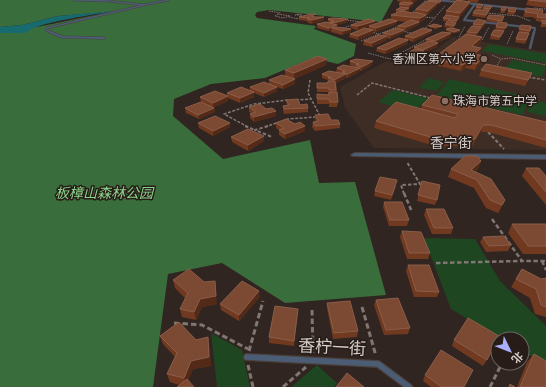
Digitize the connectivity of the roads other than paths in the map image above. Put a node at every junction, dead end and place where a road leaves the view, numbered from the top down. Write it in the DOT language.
graph roads {
  1 [pos="74,0"];
  2 [pos="168,0"];
  3 [pos="438,0"];
  4 [pos="475,4"];
  5 [pos="144,5"];
  6 [pos="530,10"];
  7 [pos="104,38"];
  8 [pos="530,48"];
  9 [pos="355,155"];
  10 [pos="546,156"];
  11 [pos="247,358"];
  12 [pos="409,387"];
  1 -- 5 [label="lane"];
  2 -- 5 [label="lane"];
  3 -- 4 [label="lane"];
  4 -- 6 [label="lane"];
  4 -- 8 [label="lane"];
  5 -- 7 [label="lane"];
  9 -- 10 [label="street, 香宁街"];
  11 -- 12 [label="lane, 香柠一街"];
}
